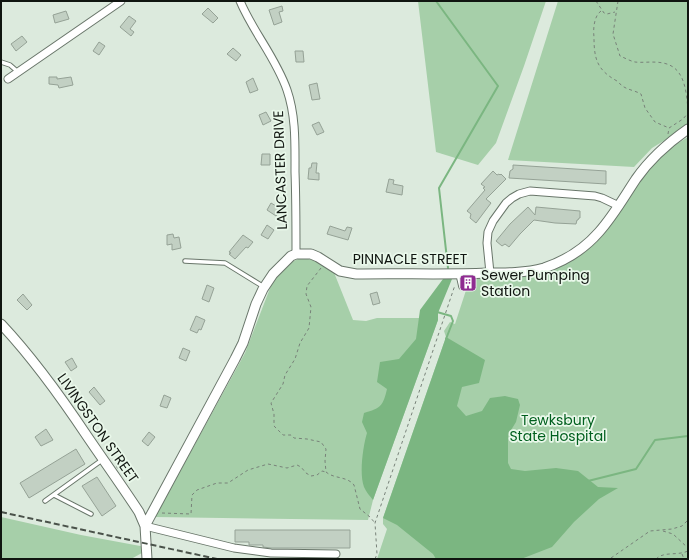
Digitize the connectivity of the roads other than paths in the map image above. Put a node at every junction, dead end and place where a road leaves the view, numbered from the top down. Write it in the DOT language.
graph roads {
  1 [pos="121,1"];
  2 [pos="240,1"];
  3 [pos="1,62"];
  4 [pos="18,72"];
  5 [pos="8,79"];
  6 [pos="688,129"];
  7 [pos="619,206"];
  8 [pos="296,254"];
  9 [pos="185,261"];
  10 [pos="490,273"];
  11 [pos="458,274"];
  12 [pos="264,287"];
  13 [pos="461,287"];
  14 [pos="1,324"];
  15 [pos="103,459"];
  16 [pos="54,495"];
  17 [pos="45,501"];
  18 [pos="91,514"];
  19 [pos="145,526"];
  20 [pos="336,554"];
  21 [pos="147,559"];
  1 -- 4 [label="street"];
  2 -- 8 [label="street, LANCASTER DRIVE"];
  3 -- 4 [label="lane"];
  4 -- 5 [label="street"];
  6 -- 7 [label="street, PINNACLE STREET"];
  7 -- 10 [label="street, PINNACLE STREET"];
  7 -- 10 [label="street"];
  8 -- 11 [label="street, PINNACLE STREET"];
  8 -- 12 [label="street"];
  9 -- 12 [label="lane"];
  10 -- 11 [label="street, PINNACLE STREET"];
  11 -- 13 [label="lane"];
  12 -- 19 [label="street"];
  14 -- 15 [label="street, LIVINGSTON STREET"];
  15 -- 16 [label="lane"];
  15 -- 19 [label="street, LIVINGSTON STREET"];
  16 -- 17 [label="lane"];
  16 -- 18 [label="lane"];
  19 -- 20 [label="street"];
  19 -- 21 [label="street, LIVINGSTON STREET"];
}
